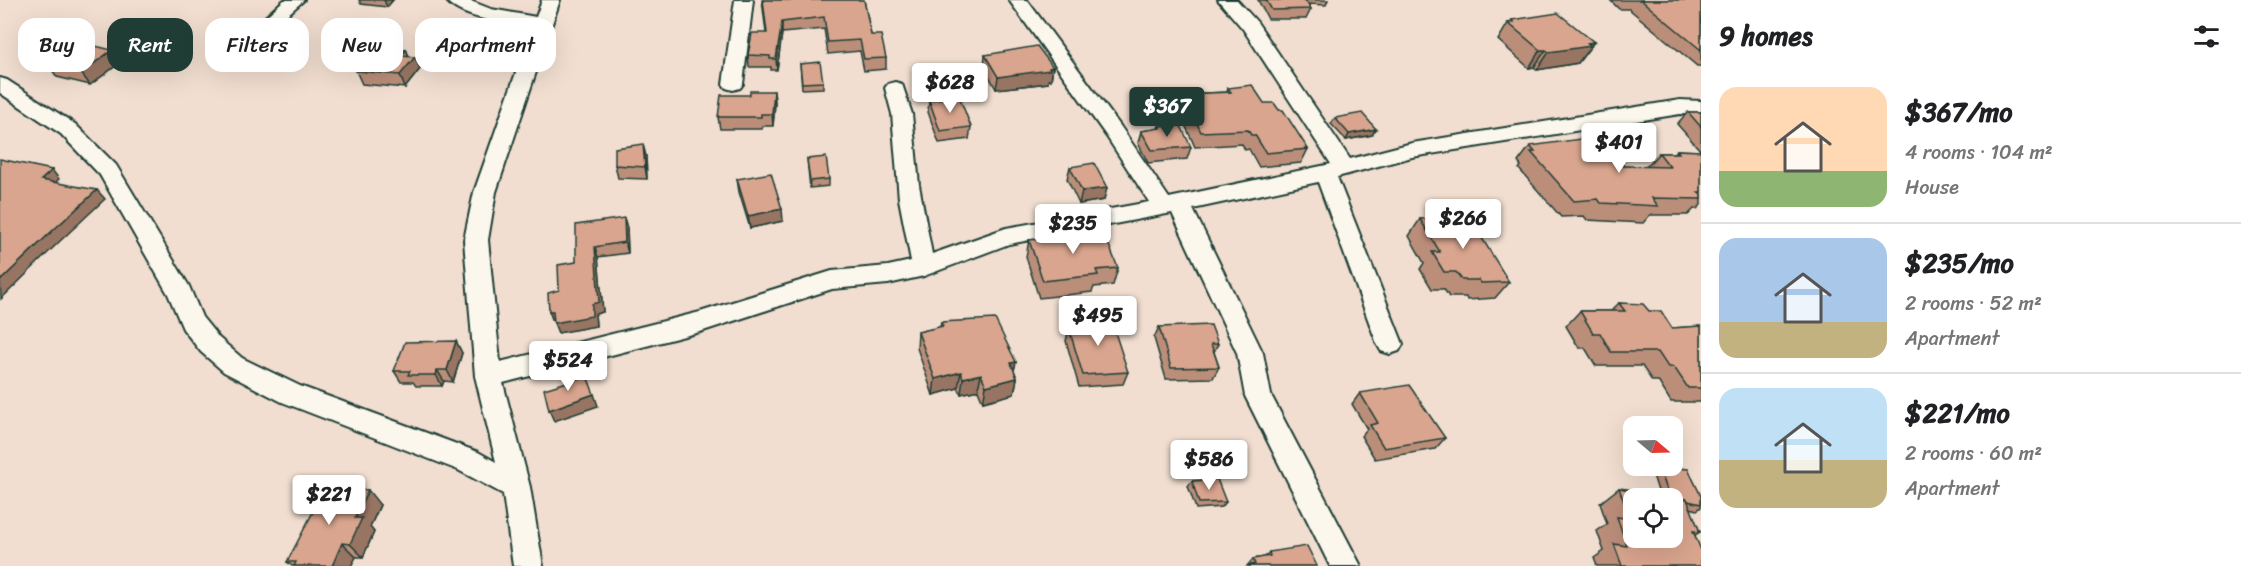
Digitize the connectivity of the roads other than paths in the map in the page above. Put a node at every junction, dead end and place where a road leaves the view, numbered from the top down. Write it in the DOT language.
graph roads {
  1 [pos="295,0"];
  2 [pos="455,0"];
  3 [pos="551,0"];
  4 [pos="744,0"];
  5 [pos="1018,0"];
  6 [pos="1227,0"];
  7 [pos="273,18"];
  8 [pos="510,18"];
  9 [pos="546,18"];
  10 [pos="527,72"];
  11 [pos="0,84"];
  12 [pos="734,84"];
  13 [pos="895,88"];
  14 [pos="1701,108"];
  15 [pos="1334,170"];
  16 [pos="1171,205"];
  17 [pos="924,267"];
  18 [pos="1390,344"];
  19 [pos="488,376"];
  20 [pos="516,487"];
  21 [pos="528,566"];
  22 [pos="1346,566"];
  1 -- 7 [label="street"];
  2 -- 8 [label="street"];
  3 -- 9 [label="street"];
  4 -- 12 [label="street"];
  5 -- 16 [label="street"];
  6 -- 15 [label="street"];
  10 -- 19 [label="street"];
  11 -- 20 [label="street"];
  13 -- 17 [label="street"];
  14 -- 15 [label="street"];
  15 -- 16 [label="street"];
  15 -- 18 [label="street"];
  16 -- 17 [label="street"];
  16 -- 22 [label="street"];
  17 -- 19 [label="street"];
  19 -- 20 [label="street"];
  20 -- 21 [label="street"];
}
